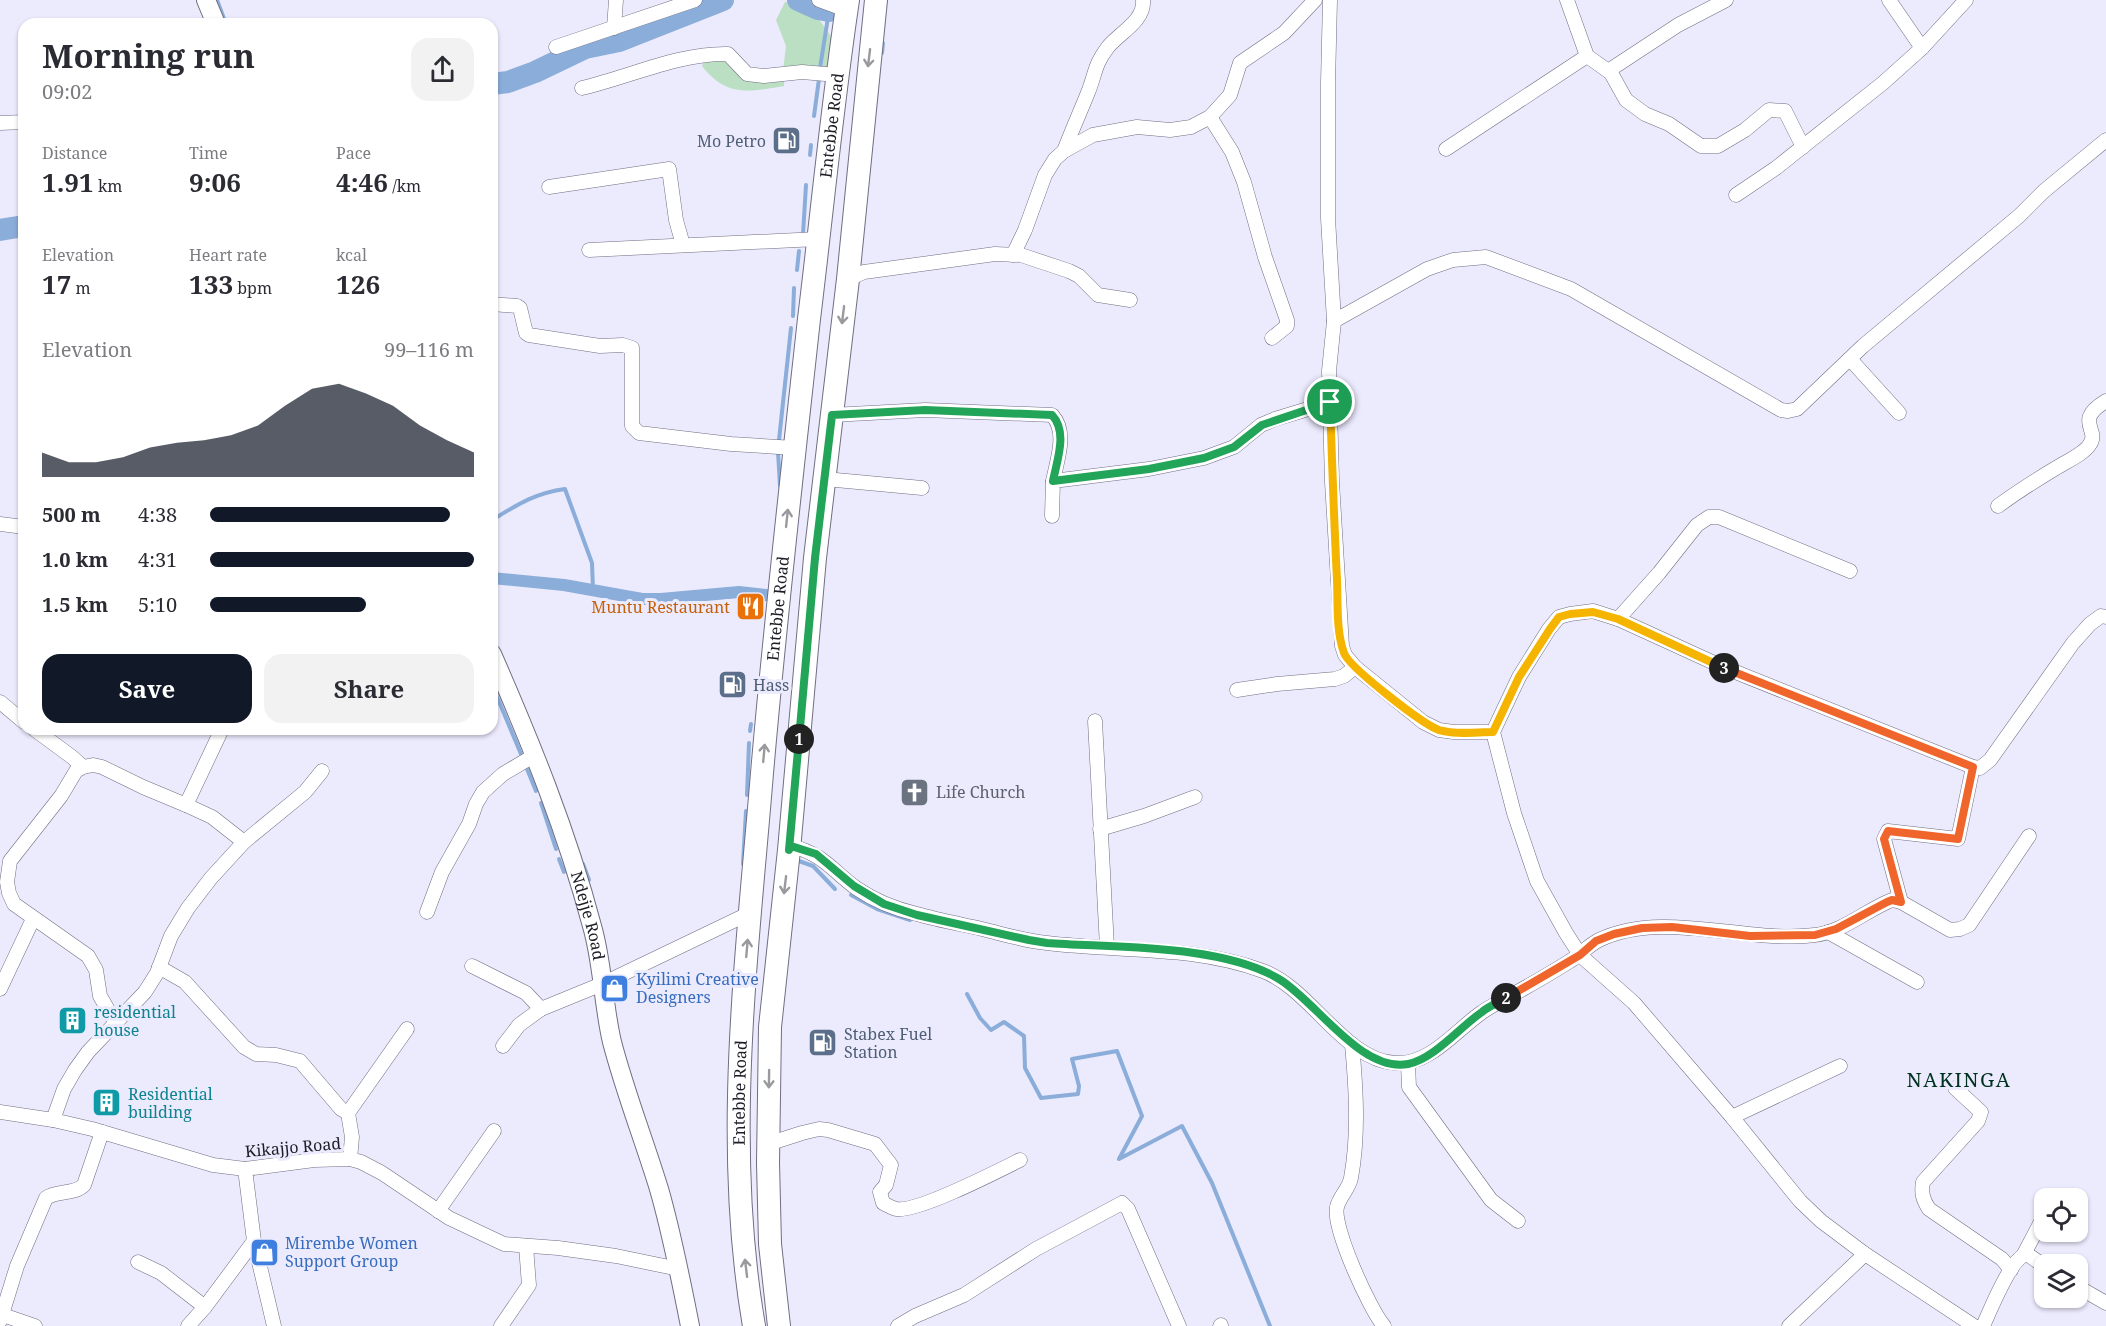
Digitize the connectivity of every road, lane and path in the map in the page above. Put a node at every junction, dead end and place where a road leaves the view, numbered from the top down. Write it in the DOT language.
graph roads {
  1 [pos="206,0"];
  2 [pos="616,0"];
  3 [pos="819,0"];
  4 [pos="876,0"];
  5 [pos="1143,0"];
  6 [pos="1315,0"];
  7 [pos="1330,0"];
  8 [pos="1567,0"];
  9 [pos="1726,0"];
  10 [pos="1889,0"];
  11 [pos="1966,0"];
  12 [pos="689,1"];
  13 [pos="847,5"];
  14 [pos="214,18"];
  15 [pos="614,28"];
  16 [pos="556,47"];
  17 [pos="1922,48"];
  18 [pos="1587,56"];
  19 [pos="1608,71"];
  20 [pos="837,75"];
  21 [pos="582,88"];
  22 [pos="1210,117"];
  23 [pos="18,122"];
  24 [pos="0,123"];
  25 [pos="2106,140"];
  26 [pos="1803,147"];
  27 [pos="1446,149"];
  28 [pos="1064,151"];
  29 [pos="549,187"];
  30 [pos="823,191"];
  31 [pos="1736,195"];
  32 [pos="855,198"];
  33 [pos="818,239"];
  34 [pos="683,245"];
  35 [pos="589,250"];
  36 [pos="1013,255"];
  37 [pos="848,279"];
  38 [pos="1130,300"];
  39 [pos="498,304"];
  40 [pos="1334,321"];
  41 [pos="1272,338"];
  42 [pos="1850,358"];
  43 [pos="2106,401"];
  44 [pos="1330,402"];
  45 [pos="1899,413"];
  46 [pos="832,415"];
  47 [pos="795,448"];
  48 [pos="825,479"];
  49 [pos="1053,481"];
  50 [pos="922,488"];
  51 [pos="1998,506"];
  52 [pos="1052,516"];
  53 [pos="0,524"];
  54 [pos="18,526"];
  55 [pos="1850,571"];
  56 [pos="2106,617"];
  57 [pos="1618,619"];
  58 [pos="1355,667"];
  59 [pos="498,668"];
  60 [pos="1237,690"];
  61 [pos="0,702"];
  62 [pos="18,717"];
  63 [pos="1095,721"];
  64 [pos="1493,732"];
  65 [pos="42,735"];
  66 [pos="219,735"];
  67 [pos="535,755"];
  68 [pos="83,767"];
  69 [pos="1973,767"];
  70 [pos="322,771"];
  71 [pos="1195,797"];
  72 [pos="186,805"];
  73 [pos="1100,829"];
  74 [pos="2029,837"];
  75 [pos="244,842"];
  76 [pos="789,850"];
  77 [pos="5,859"];
  78 [pos="1901,902"];
  79 [pos="427,912"];
  80 [pos="750,913"];
  81 [pos="33,919"];
  82 [pos="1828,932"];
  83 [pos="1107,947"];
  84 [pos="1580,955"];
  85 [pos="472,966"];
  86 [pos="159,967"];
  87 [pos="1917,982"];
  88 [pos="602,984"];
  89 [pos="0,989"];
  90 [pos="541,1009"];
  91 [pos="115,1022"];
  92 [pos="407,1029"];
  93 [pos="1352,1044"];
  94 [pos="503,1046"];
  95 [pos="1408,1064"];
  96 [pos="1840,1066"];
  97 [pos="1955,1088"];
  98 [pos="0,1112"];
  99 [pos="348,1113"];
  100 [pos="1732,1117"];
  101 [pos="53,1120"];
  102 [pos="494,1131"];
  103 [pos="102,1132"];
  104 [pos="768,1150"];
  105 [pos="350,1159"];
  106 [pos="1020,1161"];
  107 [pos="244,1169"];
  108 [pos="438,1211"];
  109 [pos="1518,1221"];
  110 [pos="2034,1235"];
  111 [pos="254,1240"];
  112 [pos="526,1246"];
  113 [pos="1865,1254"];
  114 [pos="2024,1254"];
  115 [pos="2034,1260"];
  116 [pos="138,1262"];
  117 [pos="679,1269"];
  118 [pos="2011,1270"];
  119 [pos="2088,1293"];
  120 [pos="2106,1304"];
  121 [pos="205,1307"];
  122 [pos="2,1318"];
  123 [pos="34,1326"];
  124 [pos="188,1326"];
  125 [pos="274,1326"];
  126 [pos="501,1326"];
  127 [pos="690,1326"];
  128 [pos="754,1326"];
  129 [pos="779,1326"];
  130 [pos="898,1326"];
  131 [pos="1179,1326"];
  132 [pos="1384,1326"];
  133 [pos="1789,1326"];
  134 [pos="1974,1326"];
  135 [pos="1983,1326"];
  1 -- 14 [label="street"];
  2 -- 15 [label="street"];
  3 -- 13 [label="street"];
  4 -- 32 [label="main road, Entebbe Road, one-way"];
  5 -- 28 [label="street"];
  6 -- 22 [label="street"];
  7 -- 40 [label="street"];
  8 -- 18 [label="street"];
  9 -- 19 [label="street"];
  10 -- 17 [label="street"];
  11 -- 17 [label="street"];
  12 -- 15 [label="street"];
  13 -- 20 [label="main road, Entebbe Road"];
  15 -- 16 [label="street"];
  17 -- 26 [label="street"];
  18 -- 19 [label="street"];
  18 -- 27 [label="street"];
  19 -- 26 [label="street"];
  20 -- 21 [label="street"];
  20 -- 30 [label="main road, Entebbe Road"];
  22 -- 28 [label="street"];
  22 -- 41 [label="street"];
  23 -- 24 [label="street"];
  25 -- 42 [label="street"];
  26 -- 31 [label="street"];
  28 -- 36 [label="street"];
  29 -- 34 [label="street"];
  30 -- 32 [label="main road"];
  30 -- 33 [label="main road, Entebbe Road"];
  32 -- 37 [label="main road, Entebbe Road"];
  33 -- 34 [label="street"];
  33 -- 47 [label="main road, Entebbe Road"];
  34 -- 35 [label="street"];
  36 -- 37 [label="street"];
  36 -- 38 [label="street"];
  37 -- 46 [label="main road, Entebbe Road, one-way"];
  39 -- 47 [label="street"];
  40 -- 42 [label="street"];
  40 -- 44 [label="street"];
  42 -- 45 [label="street"];
  43 -- 51 [label="street"];
  44 -- 49 [label="street"];
  44 -- 58 [label="street"];
  46 -- 48 [label="main road, Entebbe Road"];
  46 -- 49 [label="street"];
  80 -- 47 [label="main road, Entebbe Road, one-way"];
  48 -- 50 [label="street"];
  48 -- 76 [label="main road, Entebbe Road"];
  49 -- 52 [label="street"];
  53 -- 54 [label="street"];
  55 -- 57 [label="street"];
  56 -- 69 [label="street"];
  57 -- 64 [label="street"];
  57 -- 69 [label="street"];
  58 -- 60 [label="street"];
  58 -- 64 [label="street"];
  59 -- 67 [label="street, Ndejje Road"];
  61 -- 62 [label="street"];
  63 -- 73 [label="street"];
  64 -- 84 [label="street"];
  65 -- 68 [label="street"];
  66 -- 72 [label="street"];
  67 -- 79 [label="street"];
  67 -- 88 [label="street, Ndejje Road"];
  68 -- 72 [label="street"];
  68 -- 77 [label="street"];
  69 -- 78 [label="street"];
  70 -- 75 [label="street"];
  71 -- 73 [label="street"];
  72 -- 75 [label="street"];
  73 -- 83 [label="street"];
  74 -- 78 [label="street"];
  75 -- 86 [label="street"];
  76 -- 83 [label="street"];
  76 -- 104 [label="main road, Entebbe Road, one-way"];
  77 -- 81 [label="street"];
  78 -- 82 [label="street"];
  80 -- 88 [label="street"];
  128 -- 80 [label="main road, Entebbe Road, one-way"];
  81 -- 89 [label="street"];
  81 -- 91 [label="street"];
  82 -- 84 [label="street"];
  82 -- 87 [label="street"];
  83 -- 93 [label="street"];
  84 -- 95 [label="street"];
  84 -- 100 [label="street"];
  85 -- 90 [label="street"];
  86 -- 91 [label="street"];
  86 -- 99 [label="street"];
  88 -- 90 [label="street"];
  88 -- 117 [label="street, Ndejje Road"];
  90 -- 94 [label="street"];
  91 -- 101 [label="street"];
  92 -- 99 [label="street"];
  93 -- 95 [label="street"];
  93 -- 132 [label="street"];
  95 -- 109 [label="street"];
  96 -- 100 [label="street"];
  97 -- 118 [label="street"];
  98 -- 101 [label="street, Kikajjo Road"];
  99 -- 105 [label="street"];
  100 -- 113 [label="street"];
  101 -- 103 [label="street, Kikajjo Road"];
  102 -- 108 [label="street"];
  103 -- 107 [label="street, Kikajjo Road"];
  103 -- 122 [label="street"];
  104 -- 106 [label="street"];
  104 -- 129 [label="main road, Entebbe Road"];
  105 -- 107 [label="street, Kikajjo Road"];
  105 -- 108 [label="street, Kikajjo Road"];
  107 -- 111 [label="street"];
  108 -- 112 [label="street, Kikajjo Road"];
  110 -- 114 [label="street"];
  111 -- 121 [label="street"];
  111 -- 125 [label="street"];
  112 -- 117 [label="street, Kikajjo Road"];
  112 -- 126 [label="street"];
  113 -- 133 [label="street"];
  113 -- 134 [label="street"];
  114 -- 115 [label="street"];
  114 -- 118 [label="street"];
  116 -- 121 [label="street"];
  117 -- 127 [label="street, Ndejje Road"];
  118 -- 135 [label="street"];
  119 -- 120 [label="street"];
  121 -- 124 [label="street"];
  122 -- 123 [label="street"];
  130 -- 131 [label="street"];
}
